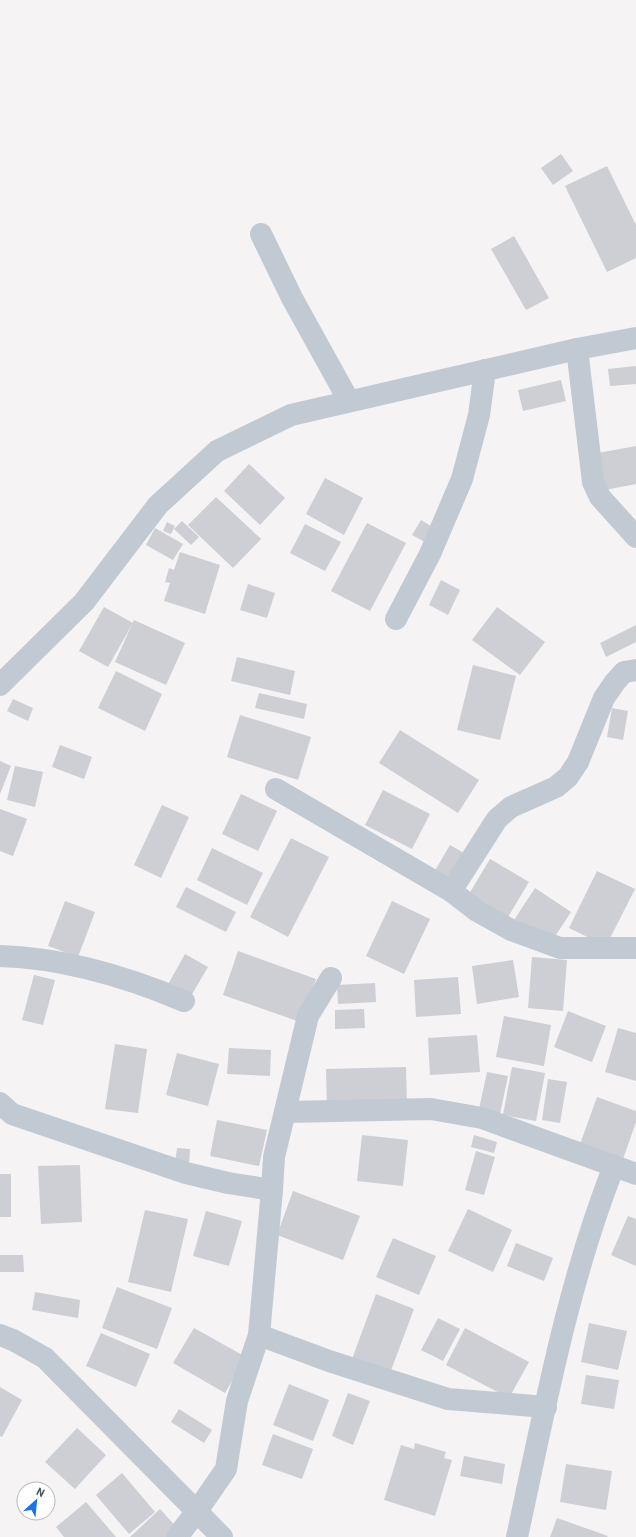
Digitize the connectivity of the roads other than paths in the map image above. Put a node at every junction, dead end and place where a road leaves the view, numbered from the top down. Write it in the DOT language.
graph roads {
  1 [pos="261,234"];
  2 [pos="636,338"];
  3 [pos="577,349"];
  4 [pos="486,370"];
  5 [pos="349,402"];
  6 [pos="636,537"];
  7 [pos="396,619"];
  8 [pos="636,670"];
  9 [pos="0,685"];
  10 [pos="276,789"];
  11 [pos="451,891"];
  12 [pos="636,948"];
  13 [pos="0,956"];
  14 [pos="332,978"];
  15 [pos="184,1001"];
  16 [pos="0,1103"];
  17 [pos="285,1112"];
  18 [pos="614,1166"];
  19 [pos="636,1174"];
  20 [pos="272,1190"];
  21 [pos="0,1334"];
  22 [pos="259,1335"];
  23 [pos="546,1407"];
  24 [pos="197,1511"];
  25 [pos="177,1537"];
  26 [pos="222,1537"];
  27 [pos="517,1537"];
  1 -- 5 [label="street"];
  2 -- 3 [label="street"];
  3 -- 4 [label="street"];
  3 -- 6 [label="street"];
  4 -- 5 [label="street"];
  4 -- 7 [label="street"];
  5 -- 9 [label="street"];
  8 -- 11 [label="street"];
  10 -- 11 [label="street"];
  11 -- 12 [label="street"];
  13 -- 15 [label="street"];
  14 -- 17 [label="street"];
  16 -- 20 [label="street"];
  17 -- 18 [label="street"];
  17 -- 20 [label="street"];
  18 -- 19 [label="street"];
  18 -- 23 [label="street"];
  20 -- 22 [label="street"];
  21 -- 24 [label="street"];
  22 -- 23 [label="street"];
  22 -- 24 [label="street"];
  23 -- 27 [label="street"];
  24 -- 25 [label="street"];
  24 -- 26 [label="street"];
}
